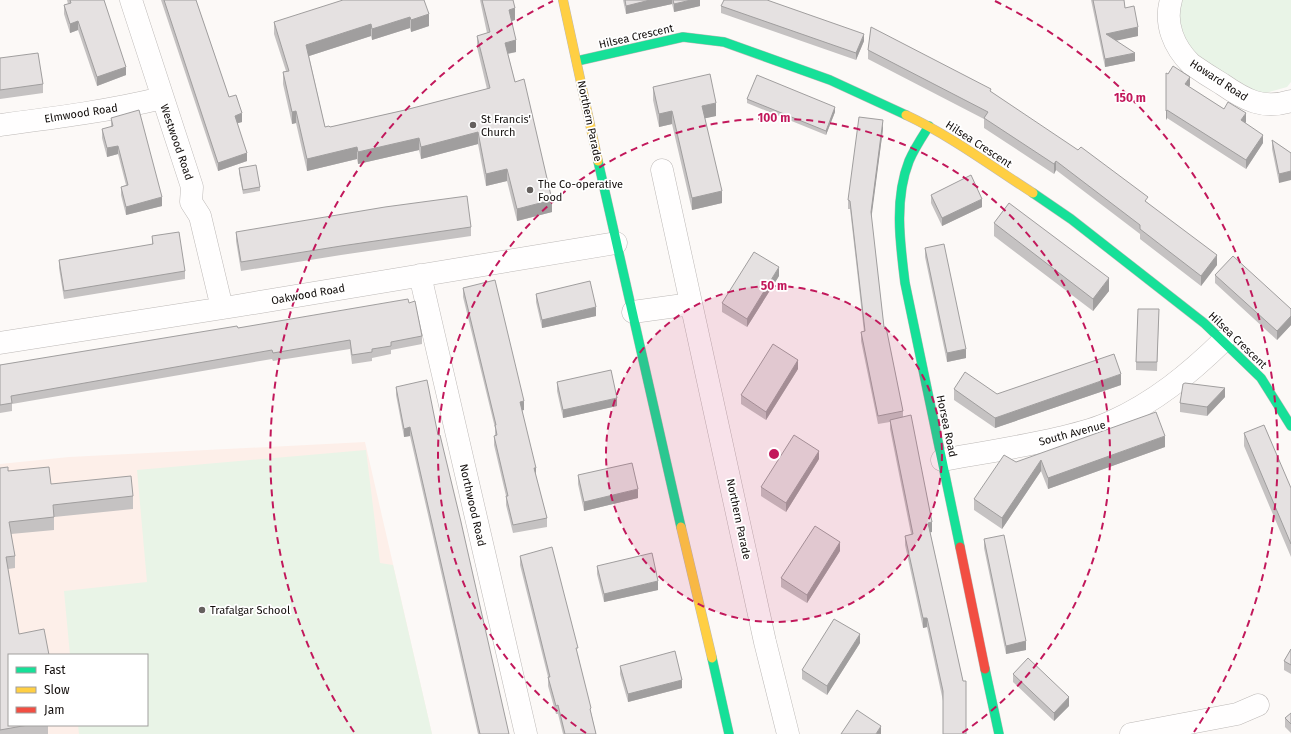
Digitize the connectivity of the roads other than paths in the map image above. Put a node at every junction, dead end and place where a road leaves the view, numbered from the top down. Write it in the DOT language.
graph roads {
  1 [pos="131,0"];
  2 [pos="563,0"];
  3 [pos="1171,0"];
  4 [pos="577,61"];
  5 [pos="162,98"];
  6 [pos="1291,101"];
  7 [pos="0,125"];
  8 [pos="929,126"];
  9 [pos="662,170"];
  10 [pos="616,243"];
  11 [pos="420,275"];
  12 [pos="691,304"];
  13 [pos="222,308"];
  14 [pos="633,312"];
  15 [pos="1223,341"];
  16 [pos="0,343"];
  17 [pos="1291,426"];
  18 [pos="942,460"];
  19 [pos="1258,705"];
  20 [pos="526,734"];
  21 [pos="729,734"];
  22 [pos="788,734"];
  23 [pos="999,734"];
  24 [pos="1131,734"];
  1 -- 5 [label="street, Westwood Road"];
  2 -- 4 [label="street, Northern Parade"];
  3 -- 6 [label="street, Howard Road"];
  4 -- 8 [label="street, Hilsea Crescent"];
  4 -- 10 [label="street, Northern Parade"];
  5 -- 7 [label="street, Elmwood Road"];
  5 -- 13 [label="street, Westwood Road"];
  8 -- 15 [label="street, Hilsea Crescent"];
  8 -- 18 [label="street, Horsea Road"];
  9 -- 12 [label="street, Northern Parade"];
  10 -- 11 [label="street, Oakwood Road"];
  10 -- 14 [label="street, Northern Parade"];
  11 -- 13 [label="street, Oakwood Road"];
  11 -- 20 [label="street, Northwood Road"];
  12 -- 14 [label="street"];
  12 -- 22 [label="street, Northern Parade"];
  13 -- 16 [label="street, Oakwood Road"];
  14 -- 21 [label="street, Northern Parade"];
  15 -- 17 [label="street, Hilsea Crescent"];
  15 -- 18 [label="street, South Avenue"];
  18 -- 23 [label="street, Horsea Road"];
  19 -- 24 [label="street"];
}
